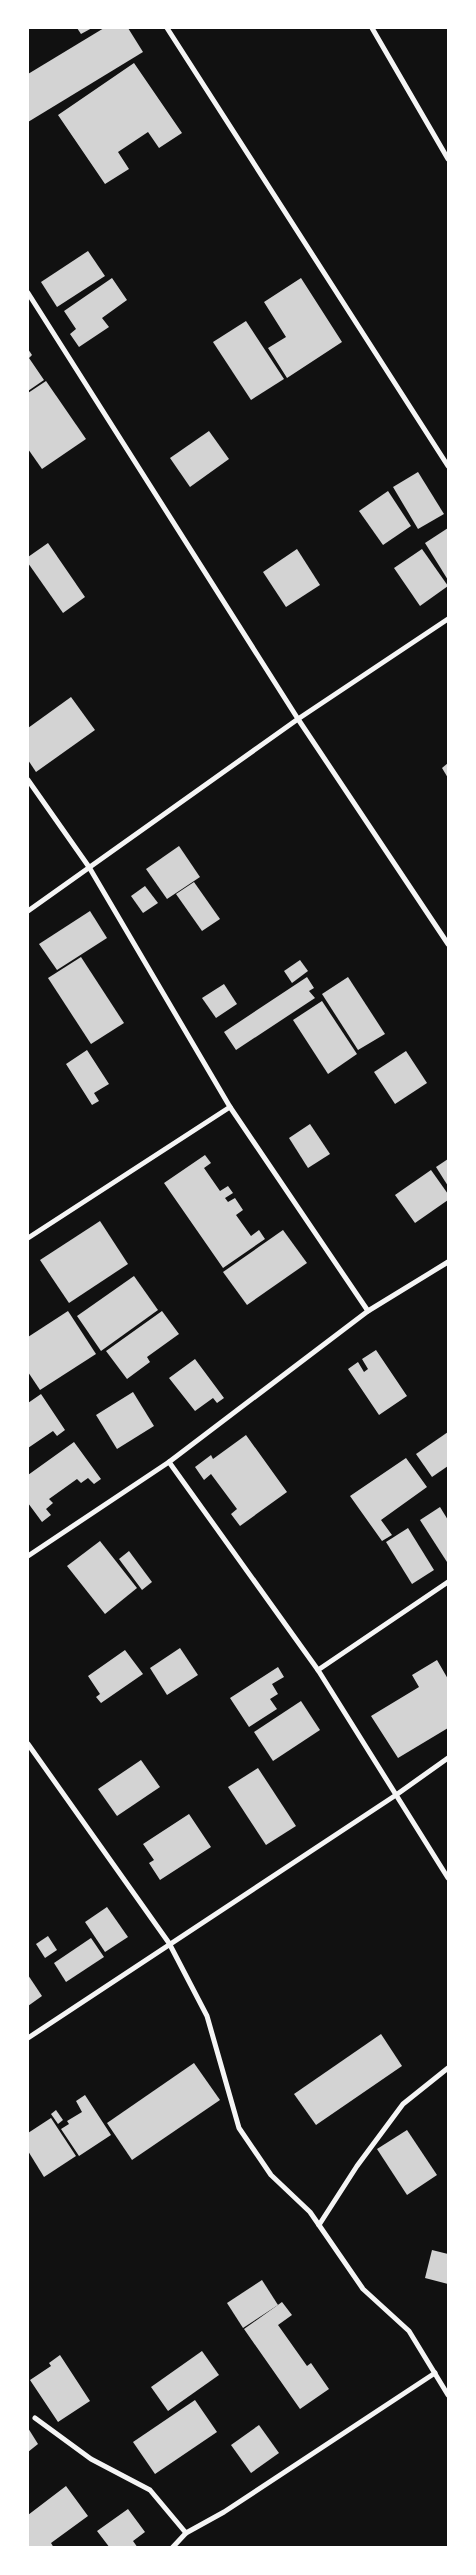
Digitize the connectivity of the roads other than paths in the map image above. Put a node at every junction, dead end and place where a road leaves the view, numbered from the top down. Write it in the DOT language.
graph roads {
  1 [pos="167,28"];
  2 [pos="372,28"];
  3 [pos="448,159"];
  4 [pos="28,293"];
  5 [pos="448,466"];
  6 [pos="448,619"];
  7 [pos="298,719"];
  8 [pos="28,780"];
  9 [pos="89,868"];
  10 [pos="28,911"];
  11 [pos="448,944"];
  12 [pos="230,1107"];
  13 [pos="28,1238"];
  14 [pos="448,1262"];
  15 [pos="368,1311"];
  16 [pos="169,1462"];
  17 [pos="28,1556"];
  18 [pos="448,1582"];
  19 [pos="318,1670"];
  20 [pos="28,1744"];
  21 [pos="448,1758"];
  22 [pos="396,1796"];
  23 [pos="448,1878"];
  24 [pos="169,1943"];
  25 [pos="28,2038"];
  26 [pos="448,2068"];
  27 [pos="319,2225"];
  28 [pos="435,2373"];
  29 [pos="448,2395"];
  30 [pos="35,2418"];
  31 [pos="186,2533"];
  32 [pos="172,2548"];
  1 -- 5 [label="street"];
  2 -- 3 [label="street"];
  4 -- 7 [label="street"];
  6 -- 7 [label="street"];
  7 -- 9 [label="street"];
  7 -- 11 [label="street"];
  8 -- 9 [label="street"];
  9 -- 10 [label="street"];
  9 -- 12 [label="street"];
  12 -- 13 [label="street"];
  12 -- 15 [label="street"];
  14 -- 15 [label="street"];
  15 -- 16 [label="street"];
  16 -- 17 [label="street"];
  16 -- 19 [label="street"];
  18 -- 19 [label="street"];
  19 -- 22 [label="street"];
  20 -- 24 [label="street"];
  21 -- 22 [label="street"];
  22 -- 23 [label="street"];
  22 -- 24 [label="street"];
  24 -- 25 [label="street"];
  24 -- 27 [label="street"];
  26 -- 27 [label="street"];
  27 -- 28 [label="street"];
  28 -- 29 [label="street"];
  28 -- 31 [label="street"];
  30 -- 31 [label="street"];
  31 -- 32 [label="street"];
}
